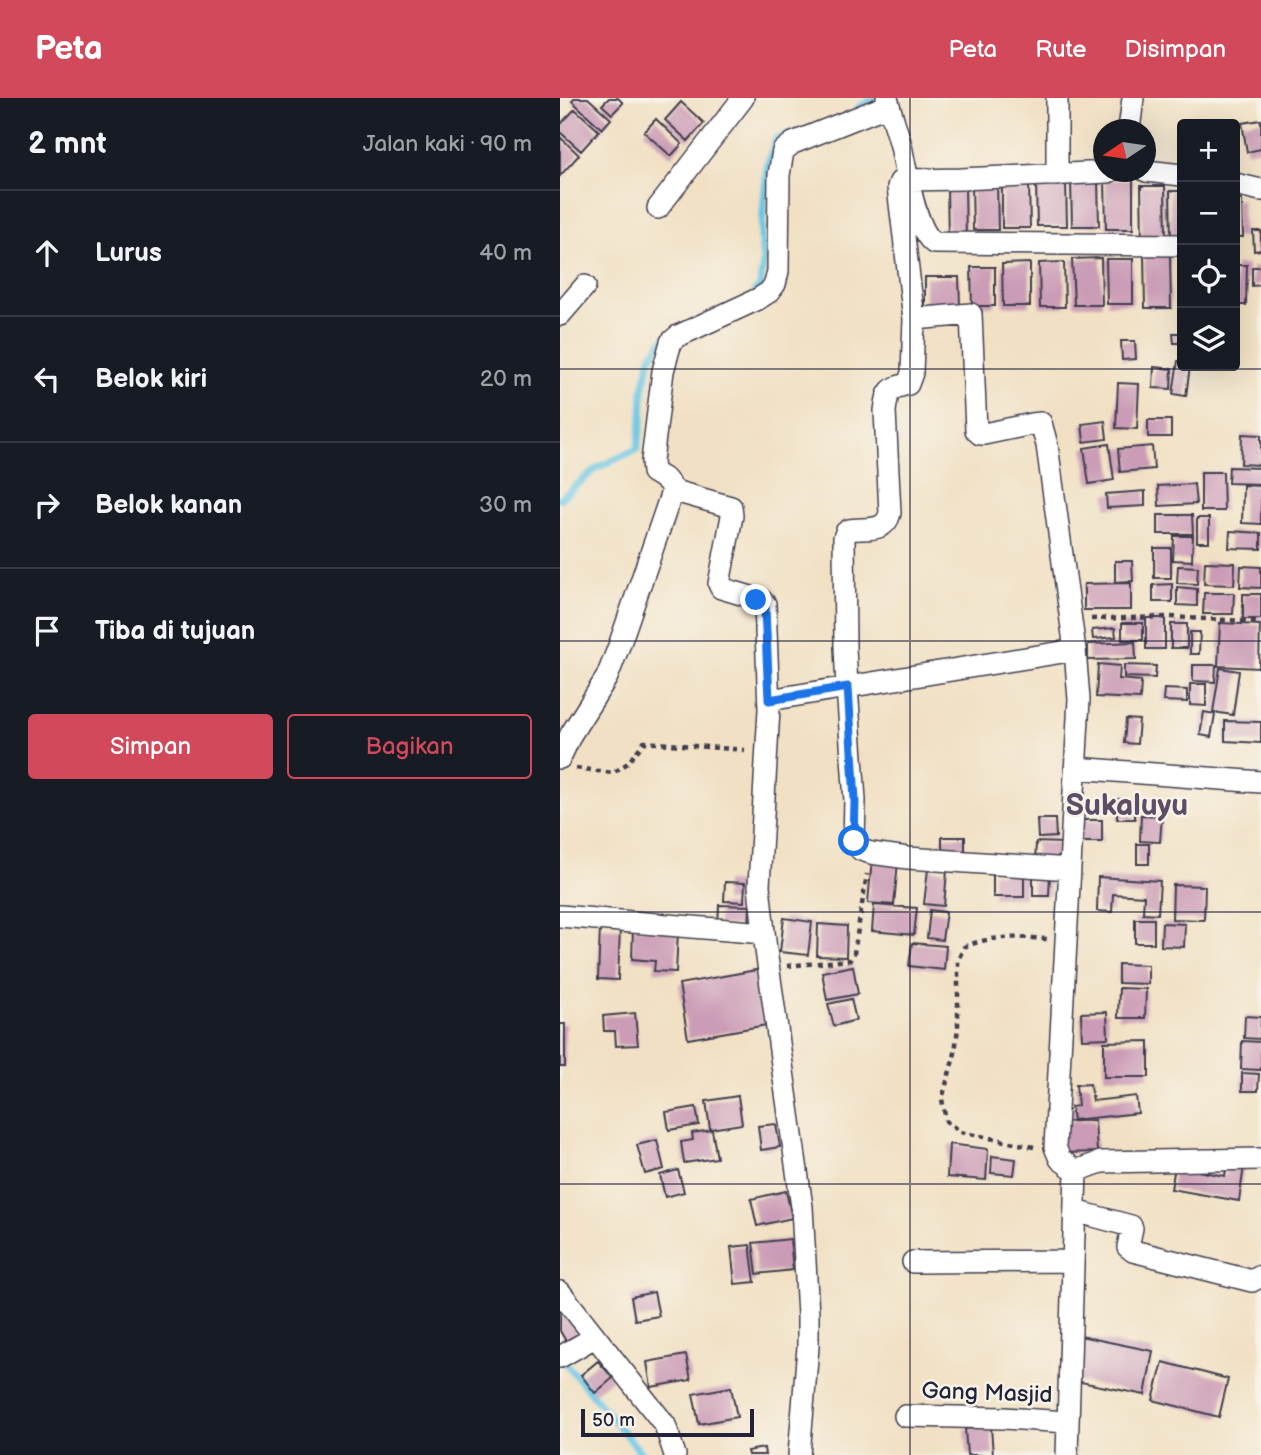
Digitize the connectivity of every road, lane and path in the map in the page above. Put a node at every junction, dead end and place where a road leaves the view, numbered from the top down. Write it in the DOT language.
graph roads {
  1 [pos="743,98"];
  2 [pos="1057,98"];
  3 [pos="1133,98"];
  4 [pos="890,107"];
  5 [pos="1130,119"];
  6 [pos="1093,173"];
  7 [pos="1156,173"];
  8 [pos="1057,175"];
  9 [pos="1177,175"];
  10 [pos="908,180"];
  11 [pos="1240,185"];
  12 [pos="1261,190"];
  13 [pos="658,208"];
  14 [pos="1177,245"];
  15 [pos="585,285"];
  16 [pos="560,315"];
  17 [pos="914,319"];
  18 [pos="673,489"];
  19 [pos="1071,619"];
  20 [pos="1261,622"];
  21 [pos="1075,650"];
  22 [pos="848,687"];
  23 [pos="769,700"];
  24 [pos="767,752"];
  25 [pos="566,763"];
  26 [pos="1075,768"];
  27 [pos="1261,782"];
  28 [pos="871,853"];
  29 [pos="1070,869"];
  30 [pos="560,916"];
  31 [pos="764,933"];
  32 [pos="1067,940"];
  33 [pos="769,968"];
  34 [pos="1055,1147"];
  35 [pos="1261,1159"];
  36 [pos="1076,1171"];
  37 [pos="1075,1211"];
  38 [pos="1073,1261"];
  39 [pos="913,1262"];
  40 [pos="1261,1276"];
  41 [pos="560,1292"];
  42 [pos="595,1338"];
  43 [pos="562,1356"];
  44 [pos="905,1416"];
  45 [pos="1067,1422"];
  46 [pos="675,1455"];
  47 [pos="799,1455"];
  48 [pos="1067,1455"];
  1 -- 13 [label="street"];
  2 -- 8 [label="street"];
  3 -- 5 [label="street"];
  4 -- 10 [label="street"];
  4 -- 18 [label="street"];
  6 -- 8 [label="street"];
  7 -- 9 [label="street"];
  8 -- 10 [label="street"];
  10 -- 14 [label="street"];
  10 -- 17 [label="street"];
  11 -- 12 [label="street"];
  15 -- 16 [label="street"];
  17 -- 19 [label="street"];
  17 -- 22 [label="street"];
  18 -- 23 [label="street"];
  18 -- 25 [label="street"];
  19 -- 20 [label="path"];
  19 -- 21 [label="street"];
  21 -- 22 [label="street"];
  21 -- 26 [label="street"];
  22 -- 23 [label="street"];
  22 -- 28 [label="street"];
  23 -- 24 [label="street"];
  24 -- 25 [label="path"];
  24 -- 31 [label="street"];
  26 -- 27 [label="street"];
  26 -- 29 [label="street"];
  28 -- 29 [label="street"];
  28 -- 33 [label="path"];
  29 -- 32 [label="street"];
  30 -- 31 [label="street"];
  31 -- 33 [label="street"];
  32 -- 34 [label="street"];
  32 -- 34 [label="path"];
  33 -- 47 [label="street"];
  34 -- 36 [label="street"];
  35 -- 36 [label="street"];
  36 -- 37 [label="street"];
  37 -- 38 [label="street"];
  37 -- 40 [label="street"];
  38 -- 39 [label="street"];
  38 -- 45 [label="street"];
  41 -- 42 [label="street"];
  42 -- 43 [label="street"];
  42 -- 46 [label="street"];
  44 -- 45 [label="street, Gang Masjid"];
  45 -- 48 [label="street"];
}
